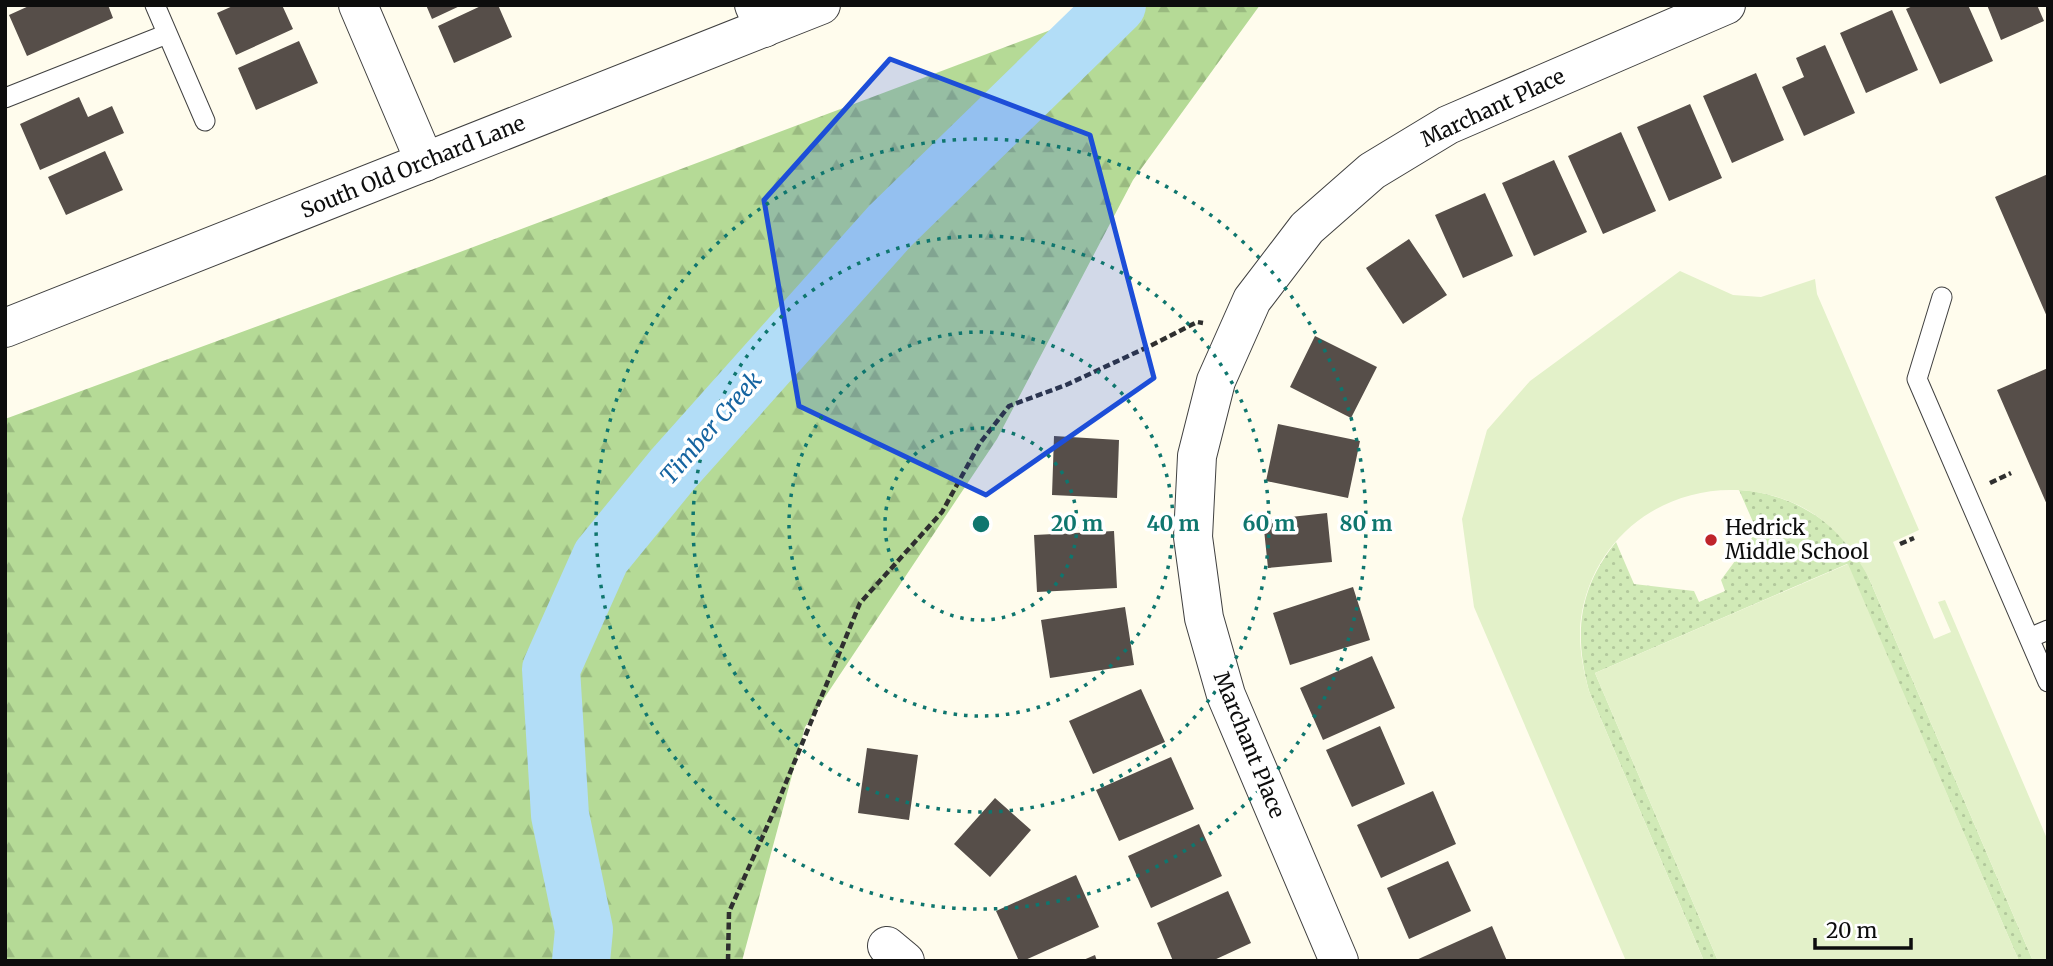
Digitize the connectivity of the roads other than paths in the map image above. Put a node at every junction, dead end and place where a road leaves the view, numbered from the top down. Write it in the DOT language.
graph roads {
  1 [pos="155,5"];
  2 [pos="358,5"];
  3 [pos="821,5"];
  4 [pos="1716,7"];
  5 [pos="759,17"];
  6 [pos="167,34"];
  7 [pos="5,98"];
  8 [pos="205,121"];
  9 [pos="425,162"];
  10 [pos="1942,297"];
  11 [pos="6,325"];
  12 [pos="2048,630"];
  13 [pos="2029,638"];
  14 [pos="2048,682"];
  15 [pos="1339,961"];
  1 -- 6 [label="lane"];
  2 -- 9 [label="street"];
  3 -- 5 [label="street, South Old Orchard Lane"];
  4 -- 15 [label="street, Marchant Place"];
  5 -- 9 [label="street, South Old Orchard Lane"];
  6 -- 7 [label="lane"];
  6 -- 8 [label="lane"];
  9 -- 11 [label="street, South Old Orchard Lane"];
  10 -- 13 [label="lane"];
  12 -- 13 [label="lane"];
  13 -- 14 [label="lane"];
}
